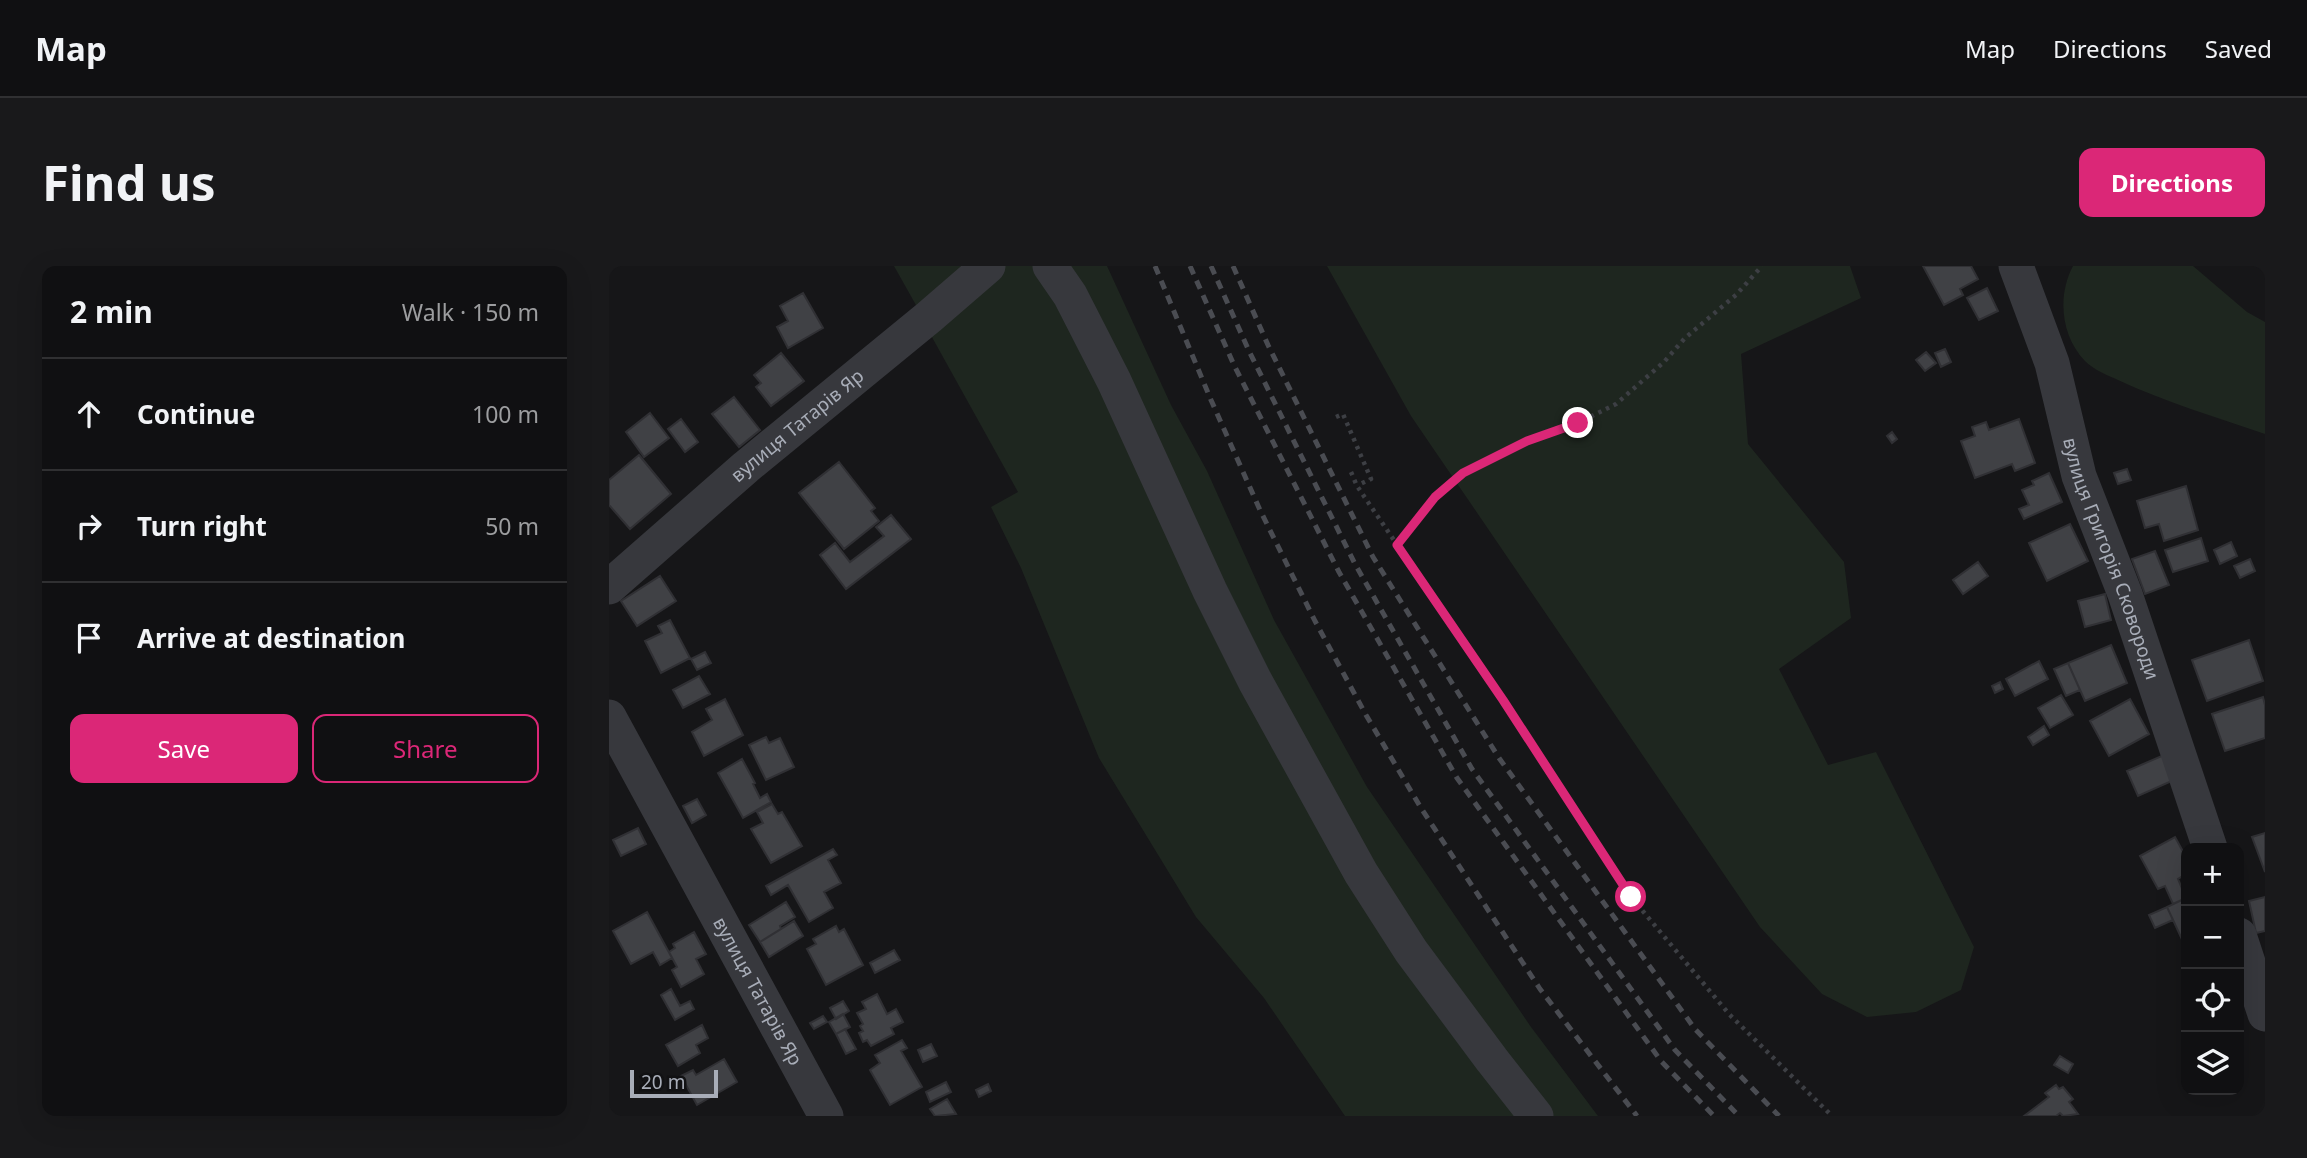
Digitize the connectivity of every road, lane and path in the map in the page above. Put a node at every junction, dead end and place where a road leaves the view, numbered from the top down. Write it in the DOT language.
graph roads {
  1 [pos="988,266"];
  2 [pos="1050,266"];
  3 [pos="1762,266"];
  4 [pos="2017,266"];
  5 [pos="1336,417"];
  6 [pos="1351,472"];
  7 [pos="1357,485"];
  8 [pos="1397,545"];
  9 [pos="609,587"];
  10 [pos="609,717"];
  11 [pos="2208,843"];
  12 [pos="2244,950"];
  13 [pos="2265,1014"];
  14 [pos="826,1116"];
  15 [pos="1536,1116"];
  16 [pos="1832,1116"];
  1 -- 9 [label="street, вулиця Татарів Яр"];
  2 -- 15 [label="street"];
  3 -- 8 [label="path"];
  4 -- 11 [label="street, вулиця Григорія Сковороди"];
  5 -- 7 [label="path"];
  6 -- 7 [label="path"];
  7 -- 8 [label="path"];
  8 -- 16 [label="path"];
  10 -- 14 [label="street, вулиця Татарів Яр"];
  12 -- 13 [label="street"];
}
